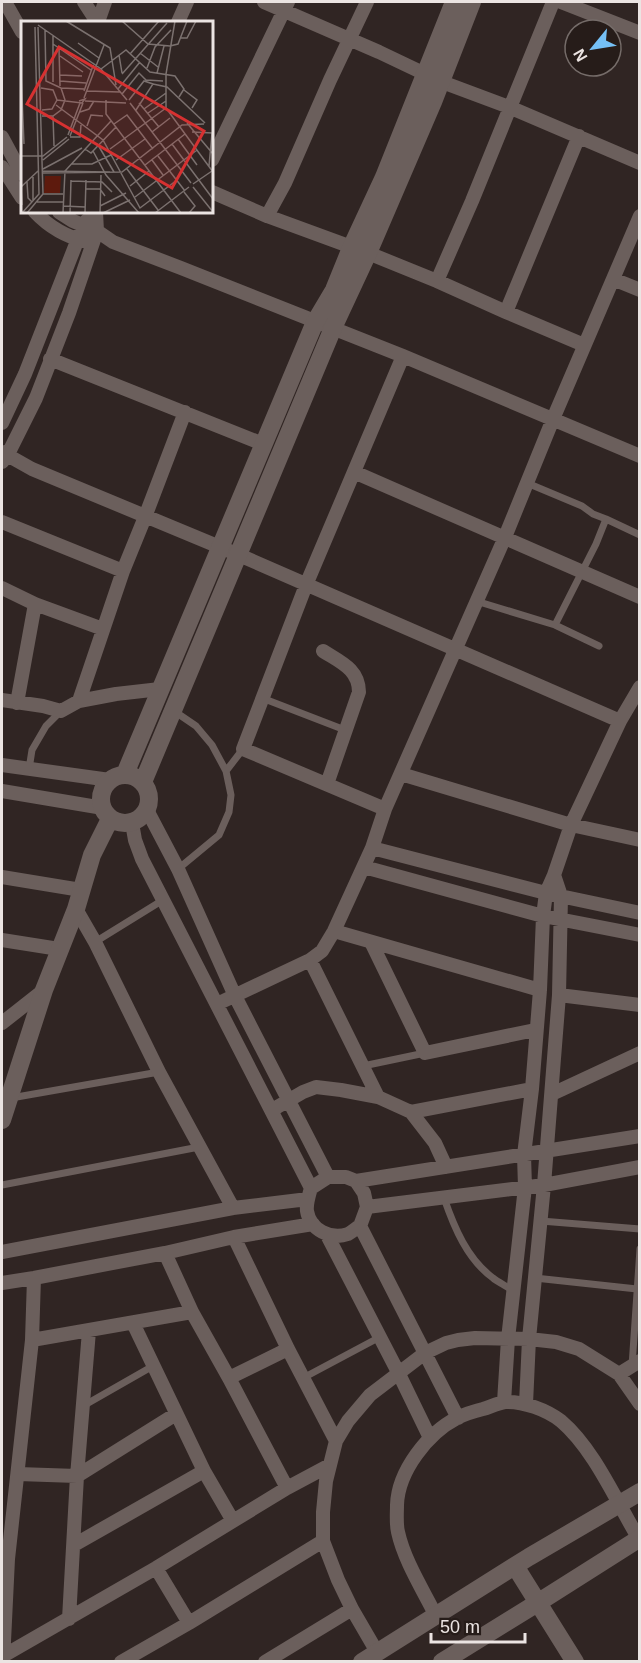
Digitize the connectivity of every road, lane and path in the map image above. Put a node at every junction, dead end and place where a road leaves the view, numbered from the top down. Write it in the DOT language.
graph roads {
  1 [pos="5,2"];
  2 [pos="84,2"];
  3 [pos="105,2"];
  4 [pos="187,2"];
  5 [pos="264,2"];
  6 [pos="367,2"];
  7 [pos="454,2"];
  8 [pos="472,2"];
  9 [pos="553,2"];
  10 [pos="561,2"];
  11 [pos="286,6"];
  12 [pos="96,21"];
  13 [pos="97,21"];
  14 [pos="178,21"];
  15 [pos="21,30"];
  16 [pos="639,33"];
  17 [pos="350,39"];
  18 [pos="434,78"];
  19 [pos="509,107"];
  20 [pos="579,136"];
  21 [pos="2,138"];
  22 [pos="213,158"];
  23 [pos="639,163"];
  24 [pos="2,167"];
  25 [pos="21,185"];
  26 [pos="213,192"];
  27 [pos="36,213"];
  28 [pos="61,213"];
  29 [pos="94,213"];
  30 [pos="95,213"];
  31 [pos="267,216"];
  32 [pos="639,216"];
  33 [pos="83,226"];
  34 [pos="95,237"];
  35 [pos="78,240"];
  36 [pos="360,250"];
  37 [pos="613,279"];
  38 [pos="436,281"];
  39 [pos="639,290"];
  40 [pos="506,312"];
  41 [pos="315,322"];
  42 [pos="333,328"];
  43 [pos="584,345"];
  44 [pos="403,356"];
  45 [pos="50,359"];
  46 [pos="185,412"];
  47 [pos="553,419"];
  48 [pos="2,423"];
  49 [pos="263,444"];
  50 [pos="639,456"];
  51 [pos="3,457"];
  52 [pos="354,472"];
  53 [pos="527,483"];
  54 [pos="145,517"];
  55 [pos="606,519"];
  56 [pos="2,522"];
  57 [pos="639,535"];
  58 [pos="505,537"];
  59 [pos="220,548"];
  60 [pos="239,555"];
  61 [pos="123,571"];
  62 [pos="581,571"];
  63 [pos="306,585"];
  64 [pos="2,588"];
  65 [pos="639,597"];
  66 [pos="476,600"];
  67 [pos="35,603"];
  68 [pos="555,625"];
  69 [pos="103,629"];
  70 [pos="599,646"];
  71 [pos="454,650"];
  72 [pos="323,651"];
  73 [pos="639,687"];
  74 [pos="160,689"];
  75 [pos="262,698"];
  76 [pos="2,700"];
  77 [pos="79,700"];
  78 [pos="17,703"];
  79 [pos="61,711"];
  80 [pos="174,711"];
  81 [pos="620,721"];
  82 [pos="345,730"];
  83 [pos="243,749"];
  84 [pos="2,765"];
  85 [pos="28,769"];
  86 [pos="226,771"];
  87 [pos="401,774"];
  88 [pos="118,777"];
  89 [pos="143,782"];
  90 [pos="327,784"];
  91 [pos="2,791"];
  92 [pos="385,809"];
  93 [pos="147,810"];
  94 [pos="106,813"];
  95 [pos="132,823"];
  96 [pos="571,825"];
  97 [pos="639,840"];
  98 [pos="372,848"];
  99 [pos="364,867"];
  100 [pos="178,869"];
  101 [pos="554,875"];
  102 [pos="2,878"];
  103 [pos="81,890"];
  104 [pos="546,893"];
  105 [pos="561,896"];
  106 [pos="163,900"];
  107 [pos="76,909"];
  108 [pos="639,913"];
  109 [pos="543,916"];
  110 [pos="562,921"];
  111 [pos="334,931"];
  112 [pos="639,935"];
  113 [pos="2,940"];
  114 [pos="95,942"];
  115 [pos="371,942"];
  116 [pos="59,949"];
  117 [pos="310,960"];
  118 [pos="44,990"];
  119 [pos="540,990"];
  120 [pos="559,995"];
  121 [pos="235,996"];
  122 [pos="217,1004"];
  123 [pos="639,1005"];
  124 [pos="2,1023"];
  125 [pos="535,1030"];
  126 [pos="425,1053"];
  127 [pos="639,1053"];
  128 [pos="363,1066"];
  129 [pos="159,1072"];
  130 [pos="532,1089"];
  131 [pos="552,1094"];
  132 [pos="378,1097"];
  133 [pos="9,1099"];
  134 [pos="289,1100"];
  135 [pos="272,1110"];
  136 [pos="411,1112"];
  137 [pos="2,1120"];
  138 [pos="639,1136"];
  139 [pos="200,1147"];
  140 [pos="547,1151"];
  141 [pos="524,1155"];
  142 [pos="446,1167"];
  143 [pos="639,1167"];
  144 [pos="328,1177"];
  145 [pos="356,1181"];
  146 [pos="2,1185"];
  147 [pos="544,1185"];
  148 [pos="525,1187"];
  149 [pos="309,1194"];
  150 [pos="444,1198"];
  151 [pos="367,1207"];
  152 [pos="233,1208"];
  153 [pos="541,1221"];
  154 [pos="313,1224"];
  155 [pos="360,1226"];
  156 [pos="639,1229"];
  157 [pos="327,1235"];
  158 [pos="234,1237"];
  159 [pos="639,1249"];
  160 [pos="2,1252"];
  161 [pos="165,1253"];
  162 [pos="33,1278"];
  163 [pos="535,1278"];
  164 [pos="2,1283"];
  165 [pos="637,1289"];
  166 [pos="513,1291"];
  167 [pos="192,1312"];
  168 [pos="133,1323"];
  169 [pos="89,1331"];
  170 [pos="380,1337"];
  171 [pos="529,1339"];
  172 [pos="32,1340"];
  173 [pos="508,1340"];
  174 [pos="288,1349"];
  175 [pos="425,1353"];
  176 [pos="153,1366"];
  177 [pos="630,1367"];
  178 [pos="398,1372"];
  179 [pos="303,1377"];
  180 [pos="229,1378"];
  181 [pos="504,1402"];
  182 [pos="526,1404"];
  183 [pos="639,1404"];
  184 [pos="83,1406"];
  185 [pos="176,1414"];
  186 [pos="458,1418"];
  187 [pos="430,1438"];
  188 [pos="336,1441"];
  189 [pos="330,1465"];
  190 [pos="204,1471"];
  191 [pos="18,1474"];
  192 [pos="77,1476"];
  193 [pos="287,1488"];
  194 [pos="639,1492"];
  195 [pos="618,1505"];
  196 [pos="233,1521"];
  197 [pos="639,1539"];
  198 [pos="323,1541"];
  199 [pos="74,1545"];
  200 [pos="4,1559"];
  201 [pos="515,1566"];
  202 [pos="156,1568"];
  203 [pos="539,1602"];
  204 [pos="352,1609"];
  205 [pos="436,1616"];
  206 [pos="69,1619"];
  207 [pos="189,1623"];
  208 [pos="369,1657"];
  209 [pos="3,1659"];
  210 [pos="121,1662"];
  211 [pos="265,1662"];
  212 [pos="442,1662"];
  213 [pos="575,1662"];
  1 -- 15 [label="street"];
  2 -- 12 [label="street"];
  3 -- 13 [label="street"];
  4 -- 14 [label="street"];
  5 -- 11 [label="street"];
  6 -- 17 [label="street"];
  7 -- 18 [label="street"];
  8 -- 18 [label="street"];
  9 -- 19 [label="street"];
  10 -- 16 [label="street"];
  11 -- 17 [label="street"];
  11 -- 22 [label="street"];
  17 -- 18 [label="street"];
  17 -- 31 [label="street"];
  18 -- 19 [label="street"];
  18 -- 36 [label="street"];
  19 -- 20 [label="street"];
  19 -- 38 [label="street"];
  20 -- 23 [label="street"];
  20 -- 40 [label="street"];
  21 -- 25 [label="street"];
  24 -- 25 [label="street"];
  26 -- 31 [label="street"];
  27 -- 35 [label="street"];
  28 -- 33 [label="street"];
  29 -- 33 [label="street"];
  30 -- 34 [label="street"];
  31 -- 36 [label="street"];
  32 -- 37 [label="street"];
  33 -- 34 [label="street"];
  33 -- 35 [label="street"];
  34 -- 35 [label="street"];
  34 -- 41 [label="street"];
  34 -- 45 [label="street"];
  35 -- 48 [label="street"];
  36 -- 38 [label="street"];
  36 -- 41 [label="street"];
  36 -- 42 [label="street"];
  37 -- 39 [label="street"];
  37 -- 43 [label="street"];
  38 -- 40 [label="street"];
  40 -- 43 [label="street"];
  41 -- 42 [label="street"];
  41 -- 49 [label="street"];
  42 -- 44 [label="street"];
  42 -- 60 [label="street"];
  43 -- 47 [label="street"];
  44 -- 47 [label="street"];
  44 -- 52 [label="street"];
  45 -- 46 [label="street"];
  45 -- 51 [label="street"];
  46 -- 49 [label="street"];
  46 -- 54 [label="street"];
  47 -- 50 [label="street"];
  47 -- 53 [label="street"];
  49 -- 59 [label="street"];
  51 -- 54 [label="street"];
  52 -- 58 [label="street"];
  52 -- 63 [label="street"];
  53 -- 55 [label="lane"];
  53 -- 58 [label="street"];
  54 -- 59 [label="street"];
  54 -- 61 [label="street"];
  55 -- 57 [label="lane"];
  55 -- 62 [label="lane"];
  56 -- 61 [label="street"];
  58 -- 62 [label="street"];
  58 -- 66 [label="street"];
  59 -- 60 [label="street"];
  59 -- 74 [label="street"];
  60 -- 63 [label="street"];
  60 -- 80 [label="street"];
  61 -- 69 [label="street"];
  62 -- 65 [label="street"];
  62 -- 68 [label="lane"];
  63 -- 71 [label="street"];
  63 -- 75 [label="street"];
  64 -- 67 [label="street"];
  66 -- 68 [label="lane"];
  66 -- 71 [label="street"];
  67 -- 69 [label="street"];
  67 -- 78 [label="street"];
  68 -- 70 [label="lane"];
  69 -- 77 [label="street"];
  71 -- 81 [label="street"];
  71 -- 87 [label="street"];
  72 -- 82 [label="street"];
  73 -- 81 [label="street"];
  74 -- 77 [label="street"];
  74 -- 88 [label="street"];
  75 -- 82 [label="lane"];
  75 -- 83 [label="street"];
  76 -- 78 [label="street"];
  77 -- 79 [label="street"];
  78 -- 79 [label="street"];
  79 -- 85 [label="lane"];
  80 -- 86 [label="lane"];
  80 -- 89 [label="street"];
  81 -- 96 [label="street"];
  82 -- 90 [label="street"];
  83 -- 86 [label="lane"];
  83 -- 90 [label="street"];
  84 -- 85 [label="street"];
  85 -- 88 [label="street"];
  86 -- 100 [label="lane"];
  87 -- 92 [label="street"];
  87 -- 96 [label="street"];
  88 -- 89 [label="street"];
  88 -- 94 [label="street"];
  89 -- 93 [label="street"];
  90 -- 92 [label="street"];
  91 -- 94 [label="street"];
  92 -- 98 [label="street"];
  93 -- 95 [label="street"];
  93 -- 100 [label="street"];
  94 -- 95 [label="street"];
  94 -- 103 [label="street"];
  95 -- 106 [label="street"];
  96 -- 97 [label="street"];
  96 -- 101 [label="street"];
  98 -- 99 [label="street"];
  98 -- 104 [label="street"];
  99 -- 109 [label="street"];
  99 -- 111 [label="street"];
  100 -- 121 [label="street"];
  101 -- 104 [label="street"];
  101 -- 105 [label="street"];
  102 -- 103 [label="street"];
  103 -- 107 [label="street"];
  104 -- 105 [label="street"];
  104 -- 109 [label="street"];
  105 -- 108 [label="street"];
  105 -- 110 [label="street"];
  106 -- 114 [label="lane"];
  106 -- 122 [label="street"];
  107 -- 114 [label="street"];
  107 -- 116 [label="street"];
  109 -- 110 [label="street"];
  109 -- 119 [label="street"];
  110 -- 112 [label="street"];
  110 -- 120 [label="street"];
  111 -- 115 [label="street"];
  111 -- 117 [label="street"];
  113 -- 116 [label="street"];
  114 -- 129 [label="street"];
  115 -- 119 [label="street"];
  115 -- 126 [label="street"];
  116 -- 118 [label="street"];
  117 -- 121 [label="street"];
  117 -- 128 [label="street"];
  118 -- 124 [label="street"];
  118 -- 133 [label="street"];
  119 -- 125 [label="street"];
  120 -- 123 [label="street"];
  120 -- 131 [label="street"];
  121 -- 122 [label="street"];
  121 -- 134 [label="street"];
  122 -- 135 [label="street"];
  125 -- 126 [label="street"];
  125 -- 130 [label="street"];
  126 -- 128 [label="lane"];
  127 -- 131 [label="street"];
  128 -- 132 [label="street"];
  129 -- 133 [label="lane"];
  129 -- 139 [label="street"];
  130 -- 136 [label="street"];
  130 -- 141 [label="street"];
  131 -- 140 [label="street"];
  132 -- 134 [label="street"];
  132 -- 136 [label="street"];
  133 -- 137 [label="street"];
  134 -- 135 [label="street"];
  134 -- 144 [label="street"];
  135 -- 149 [label="street"];
  136 -- 142 [label="street"];
  138 -- 140 [label="street"];
  139 -- 146 [label="lane"];
  139 -- 152 [label="street"];
  140 -- 141 [label="street"];
  140 -- 147 [label="street"];
  141 -- 142 [label="street"];
  141 -- 148 [label="street"];
  142 -- 145 [label="street"];
  143 -- 147 [label="street"];
  144 -- 145 [label="street"];
  144 -- 149 [label="street"];
  145 -- 151 [label="street"];
  147 -- 148 [label="street"];
  147 -- 153 [label="street"];
  148 -- 150 [label="street"];
  148 -- 166 [label="street"];
  149 -- 152 [label="street"];
  149 -- 154 [label="street"];
  150 -- 151 [label="street"];
  150 -- 166 [label="lane"];
  151 -- 155 [label="street"];
  152 -- 160 [label="street"];
  153 -- 156 [label="lane"];
  153 -- 163 [label="street"];
  154 -- 157 [label="street"];
  154 -- 158 [label="street"];
  155 -- 157 [label="street"];
  155 -- 175 [label="street"];
  157 -- 170 [label="street"];
  158 -- 161 [label="street"];
  158 -- 174 [label="street"];
  159 -- 165 [label="lane"];
  161 -- 162 [label="street"];
  161 -- 167 [label="street"];
  162 -- 164 [label="street"];
  162 -- 172 [label="street"];
  163 -- 165 [label="lane"];
  163 -- 171 [label="street"];
  165 -- 177 [label="lane"];
  166 -- 173 [label="street"];
  167 -- 168 [label="street"];
  167 -- 180 [label="street"];
  168 -- 169 [label="street"];
  168 -- 176 [label="street"];
  169 -- 172 [label="street"];
  169 -- 184 [label="street"];
  170 -- 178 [label="street"];
  170 -- 179 [label="lane"];
  171 -- 173 [label="street"];
  171 -- 177 [label="street"];
  171 -- 182 [label="street"];
  172 -- 191 [label="street"];
  173 -- 175 [label="street"];
  173 -- 181 [label="street"];
  174 -- 179 [label="street"];
  174 -- 180 [label="street"];
  175 -- 178 [label="street"];
  175 -- 186 [label="street"];
  176 -- 184 [label="lane"];
  176 -- 185 [label="street"];
  177 -- 183 [label="street"];
  178 -- 187 [label="street"];
  178 -- 188 [label="street"];
  179 -- 188 [label="street"];
  180 -- 193 [label="street"];
  181 -- 182 [label="street"];
  181 -- 186 [label="street"];
  182 -- 195 [label="street"];
  184 -- 192 [label="street"];
  185 -- 190 [label="street"];
  185 -- 192 [label="street"];
  186 -- 187 [label="street"];
  187 -- 205 [label="street"];
  188 -- 189 [label="street"];
  189 -- 193 [label="street"];
  189 -- 198 [label="street"];
  190 -- 196 [label="street"];
  190 -- 199 [label="street"];
  191 -- 192 [label="street"];
  191 -- 200 [label="street"];
  192 -- 199 [label="street"];
  193 -- 196 [label="street"];
  194 -- 195 [label="street"];
  195 -- 197 [label="street"];
  195 -- 201 [label="street"];
  196 -- 202 [label="street"];
  197 -- 203 [label="street"];
  198 -- 204 [label="street"];
  198 -- 207 [label="street"];
  199 -- 206 [label="street"];
  200 -- 209 [label="street"];
  201 -- 203 [label="street"];
  201 -- 205 [label="street"];
  202 -- 206 [label="street"];
  202 -- 207 [label="street"];
  203 -- 212 [label="street"];
  203 -- 213 [label="street"];
  204 -- 208 [label="street"];
  204 -- 211 [label="street"];
  205 -- 208 [label="street"];
  206 -- 209 [label="street"];
  207 -- 210 [label="street"];
}
